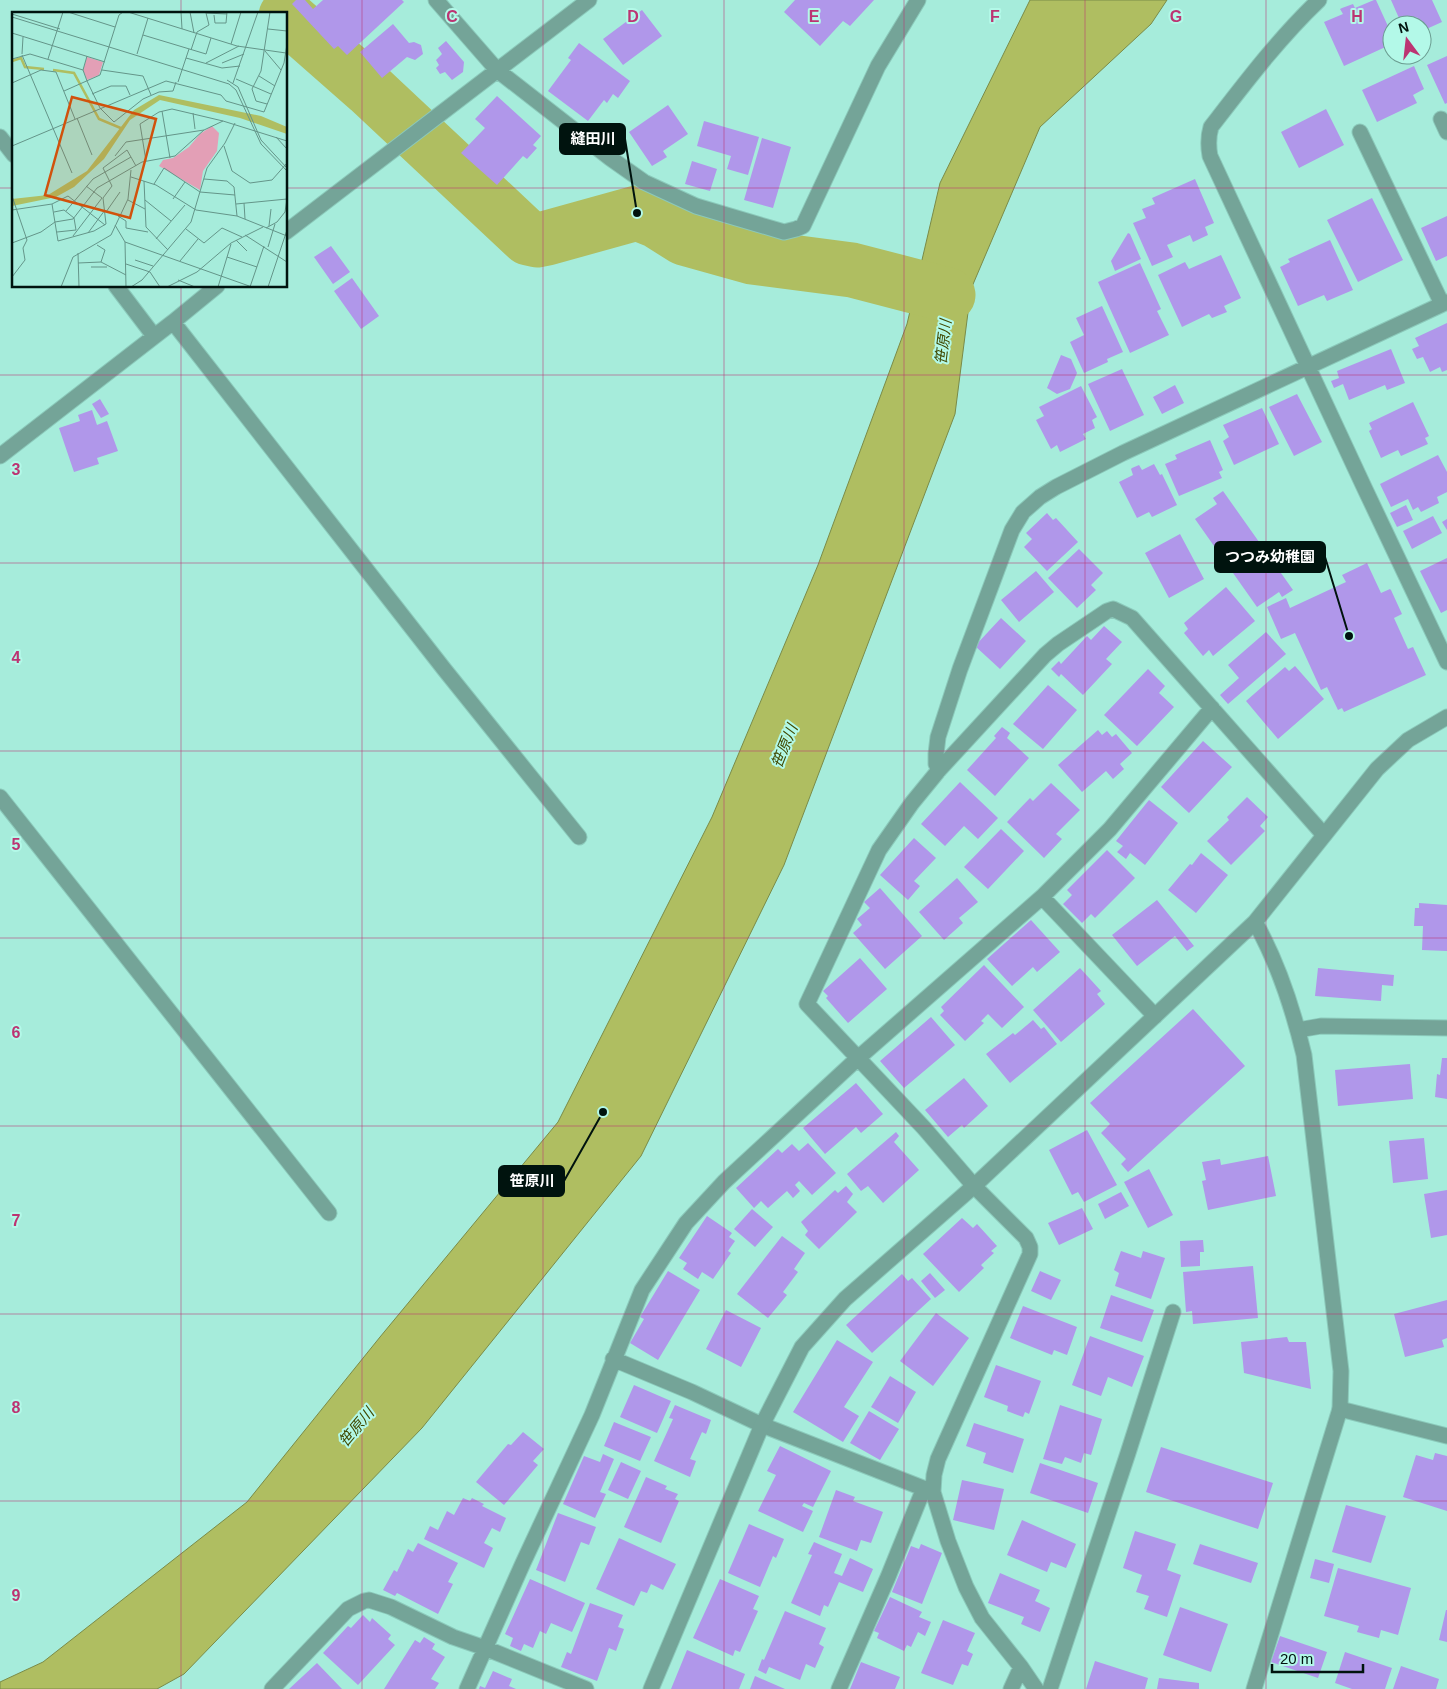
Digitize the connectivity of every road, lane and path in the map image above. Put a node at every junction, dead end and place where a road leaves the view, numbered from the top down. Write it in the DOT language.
graph roads {
  1 [pos="436,0"];
  2 [pos="589,0"];
  3 [pos="918,0"];
  4 [pos="1319,0"];
  5 [pos="497,70"];
  6 [pos="1360,132"];
  7 [pos="0,137"];
  8 [pos="12,152"];
  9 [pos="288,230"];
  10 [pos="118,288"];
  11 [pos="215,288"];
  12 [pos="1444,303"];
  13 [pos="173,322"];
  14 [pos="154,336"];
  15 [pos="1308,368"];
  16 [pos="0,456"];
  17 [pos="1447,662"];
  18 [pos="1212,708"];
  19 [pos="1447,717"];
  20 [pos="939,770"];
  21 [pos="0,797"];
  22 [pos="1324,835"];
  23 [pos="579,837"];
  24 [pos="1042,897"];
  25 [pos="1255,922"];
  26 [pos="1155,1016"];
  27 [pos="1447,1028"];
  28 [pos="1298,1030"];
  29 [pos="857,1059"];
  30 [pos="974,1186"];
  31 [pos="329,1213"];
  32 [pos="1173,1312"];
  33 [pos="614,1359"];
  34 [pos="1340,1409"];
  35 [pos="762,1425"];
  36 [pos="1447,1436"];
  37 [pos="928,1490"];
  38 [pos="485,1648"];
  39 [pos="1021,1667"];
  40 [pos="272,1689"];
  41 [pos="467,1689"];
  42 [pos="586,1689"];
  43 [pos="651,1689"];
  44 [pos="838,1689"];
  45 [pos="1011,1689"];
  46 [pos="1036,1689"];
  47 [pos="1050,1689"];
  48 [pos="1254,1689"];
  1 -- 5 [label="street"];
  2 -- 5 [label="street"];
  3 -- 5 [label="street"];
  4 -- 15 [label="street"];
  5 -- 9 [label="street"];
  6 -- 12 [label="street"];
  7 -- 8 [label="street"];
  10 -- 14 [label="street"];
  11 -- 13 [label="street"];
  12 -- 15 [label="street"];
  13 -- 14 [label="street"];
  13 -- 23 [label="street"];
  14 -- 16 [label="street"];
  15 -- 17 [label="street"];
  15 -- 20 [label="street"];
  18 -- 20 [label="street"];
  18 -- 22 [label="street"];
  18 -- 24 [label="street"];
  19 -- 22 [label="street"];
  20 -- 29 [label="street"];
  21 -- 31 [label="street"];
  22 -- 25 [label="street"];
  24 -- 26 [label="street"];
  24 -- 29 [label="street"];
  25 -- 26 [label="street"];
  25 -- 28 [label="street"];
  26 -- 30 [label="street"];
  27 -- 28 [label="street"];
  28 -- 34 [label="street"];
  29 -- 30 [label="street"];
  29 -- 33 [label="street"];
  30 -- 35 [label="street"];
  30 -- 37 [label="street"];
  32 -- 47 [label="street"];
  33 -- 35 [label="street"];
  33 -- 38 [label="street"];
  34 -- 36 [label="street"];
  34 -- 48 [label="street"];
  35 -- 37 [label="street"];
  35 -- 43 [label="street"];
  37 -- 39 [label="street"];
  37 -- 44 [label="street"];
  38 -- 40 [label="street"];
  38 -- 41 [label="street"];
  38 -- 42 [label="street"];
  39 -- 45 [label="street"];
  39 -- 46 [label="street"];
}
